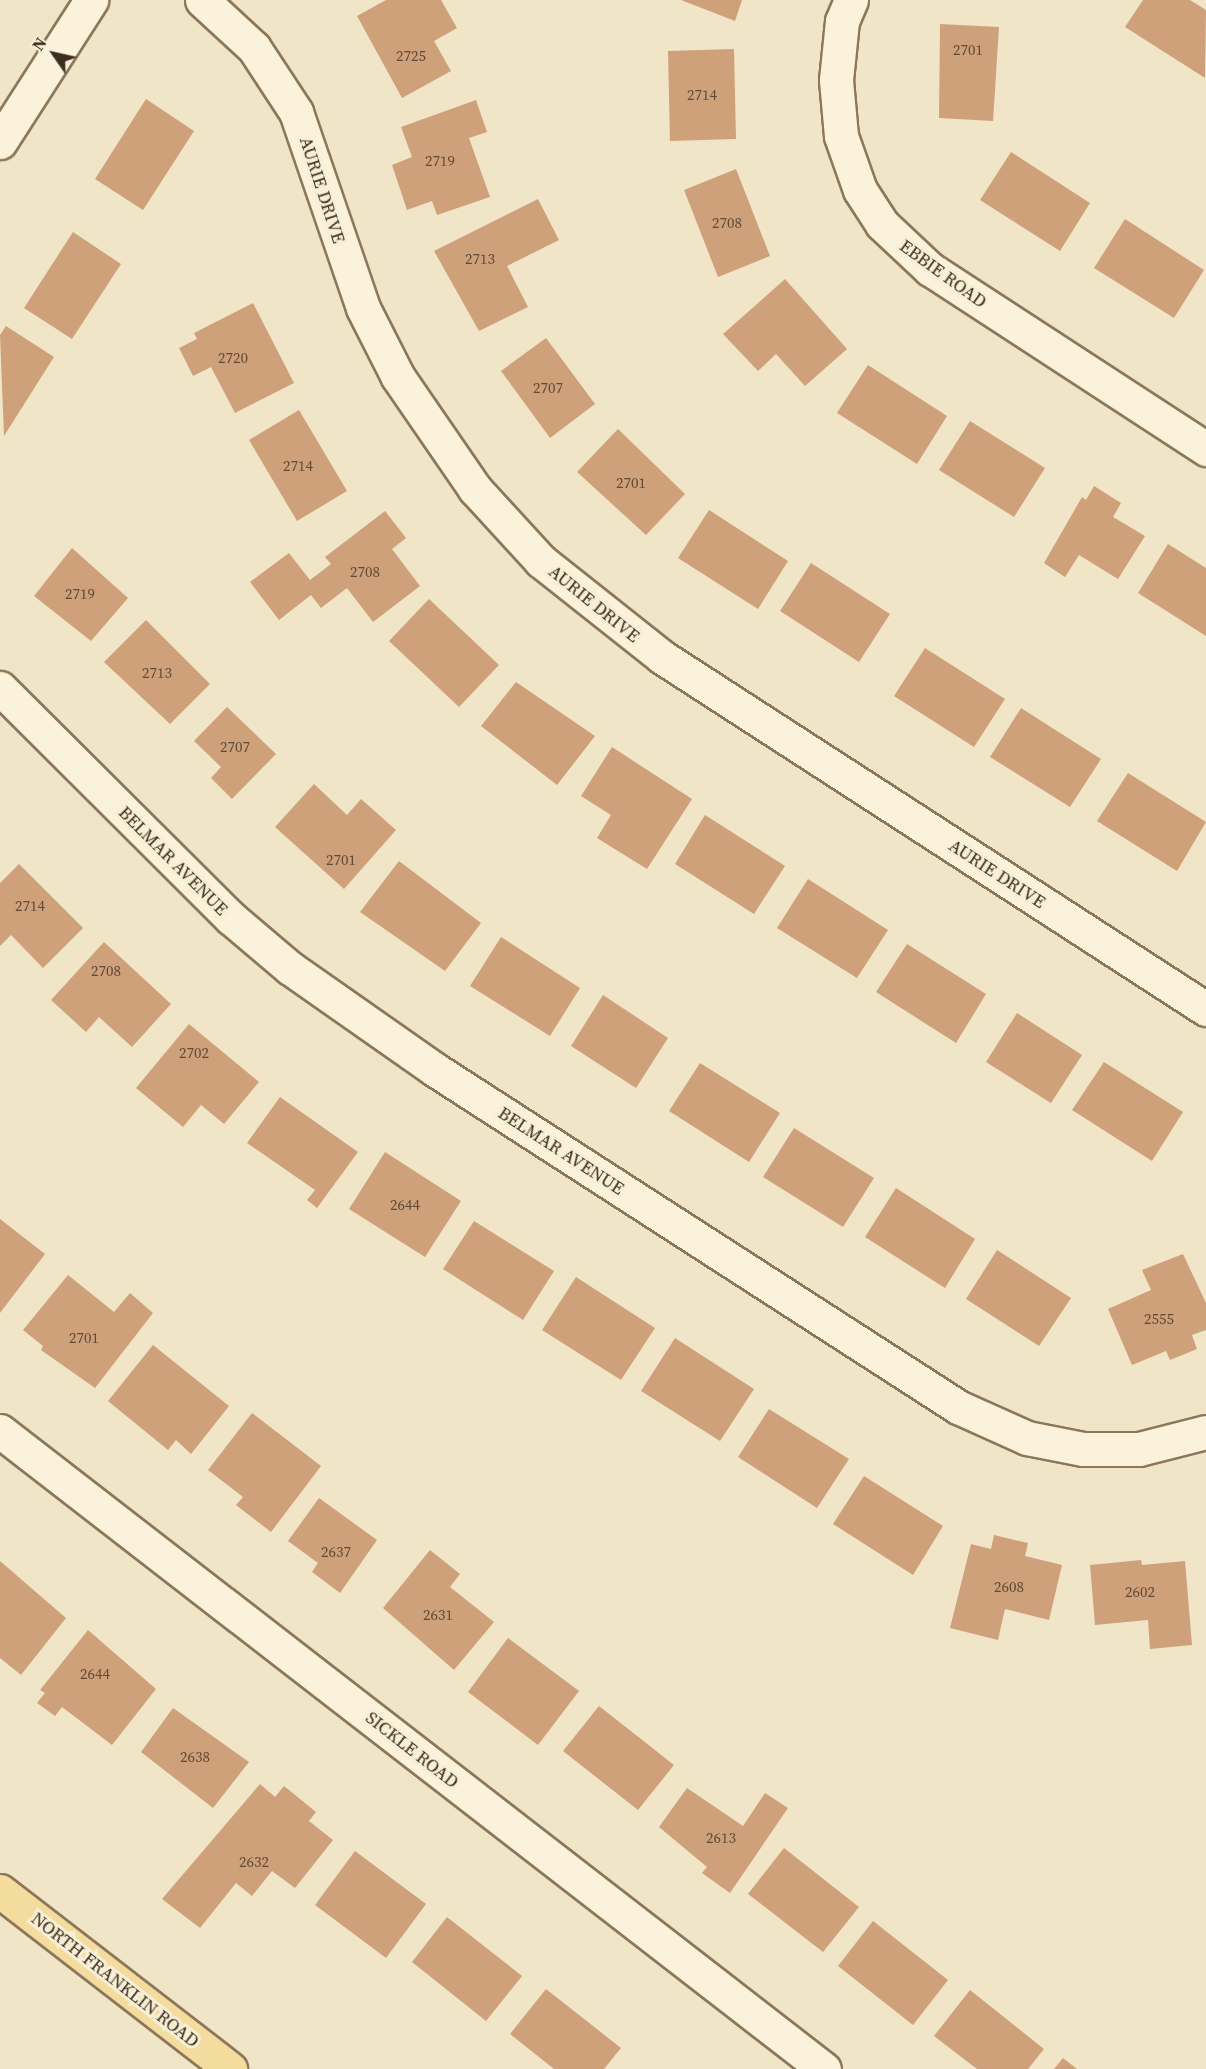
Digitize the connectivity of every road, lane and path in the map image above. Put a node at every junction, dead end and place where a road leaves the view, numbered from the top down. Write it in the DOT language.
graph roads {
  1 [pos="91,0"];
  2 [pos="202,0"];
  3 [pos="851,0"];
  4 [pos="0,142"];
  5 [pos="1206,449"];
  6 [pos="0,688"];
  7 [pos="1206,1009"];
  8 [pos="0,1431"];
  9 [pos="1206,1432"];
  10 [pos="0,1891"];
  11 [pos="230,2069"];
  12 [pos="824,2069"];
  1 -- 4 [label="street"];
  2 -- 7 [label="street, AURIE DRIVE"];
  3 -- 5 [label="street, EBBIE ROAD"];
  6 -- 9 [label="street, BELMAR AVENUE"];
  8 -- 12 [label="street, SICKLE ROAD"];
  10 -- 11 [label="main road, NORTH FRANKLIN ROAD"];
}
